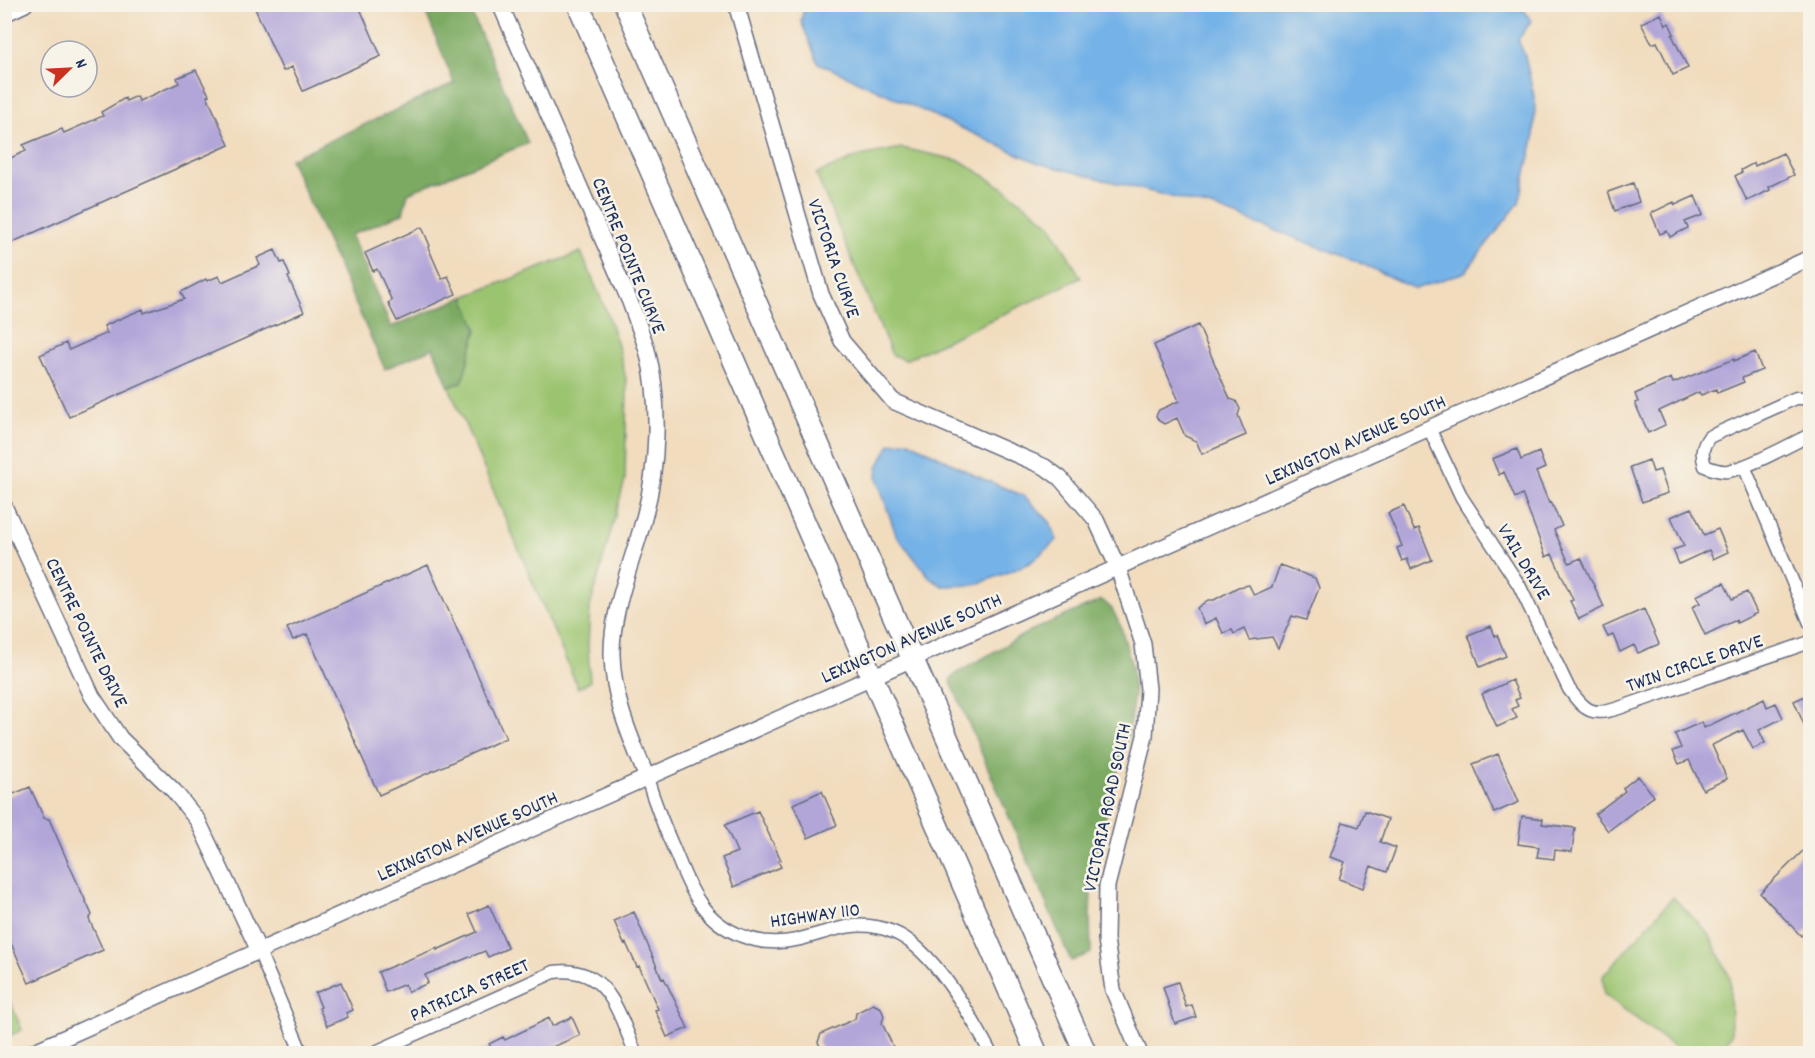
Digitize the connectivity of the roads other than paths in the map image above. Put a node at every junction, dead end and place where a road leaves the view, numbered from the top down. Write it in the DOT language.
graph roads {
  1 [pos="25,4"];
  2 [pos="500,4"];
  3 [pos="578,4"];
  4 [pos="625,4"];
  5 [pos="736,4"];
  6 [pos="4,14"];
  7 [pos="1810,258"];
  8 [pos="1810,402"];
  9 [pos="1430,428"];
  10 [pos="1810,433"];
  11 [pos="1744,466"];
  12 [pos="4,506"];
  13 [pos="1118,568"];
  14 [pos="1810,623"];
  15 [pos="1810,642"];
  16 [pos="913,659"];
  17 [pos="873,677"];
  18 [pos="1589,711"];
  19 [pos="647,778"];
  20 [pos="259,951"];
  21 [pos="28,1053"];
  22 [pos="302,1053"];
  23 [pos="371,1053"];
  24 [pos="636,1053"];
  25 [pos="991,1053"];
  26 [pos="1037,1053"];
  27 [pos="1086,1053"];
  28 [pos="1140,1053"];
  1 -- 6 [label="street"];
  2 -- 19 [label="street, CENTRE POINTE CURVE"];
  3 -- 17 [label="highway"];
  4 -- 16 [label="highway"];
  5 -- 13 [label="street, VICTORIA CURVE"];
  7 -- 9 [label="street, LEXINGTON AVENUE SOUTH"];
  8 -- 11 [label="street"];
  9 -- 13 [label="street, LEXINGTON AVENUE SOUTH"];
  9 -- 18 [label="street, VAIL DRIVE"];
  10 -- 11 [label="street"];
  11 -- 14 [label="street"];
  12 -- 20 [label="street, CENTRE POINTE DRIVE"];
  13 -- 16 [label="street, LEXINGTON AVENUE SOUTH"];
  13 -- 28 [label="street, VICTORIA ROAD SOUTH"];
  15 -- 18 [label="street, TWIN CIRCLE DRIVE"];
  16 -- 17 [label="street, LEXINGTON AVENUE SOUTH"];
  16 -- 27 [label="highway"];
  17 -- 19 [label="street, LEXINGTON AVENUE SOUTH"];
  17 -- 26 [label="highway"];
  19 -- 20 [label="street, LEXINGTON AVENUE SOUTH"];
  19 -- 25 [label="street, HIGHWAY 110"];
  20 -- 21 [label="street, LEXINGTON AVENUE SOUTH"];
  20 -- 22 [label="street"];
  23 -- 24 [label="street, PATRICIA STREET"];
}
